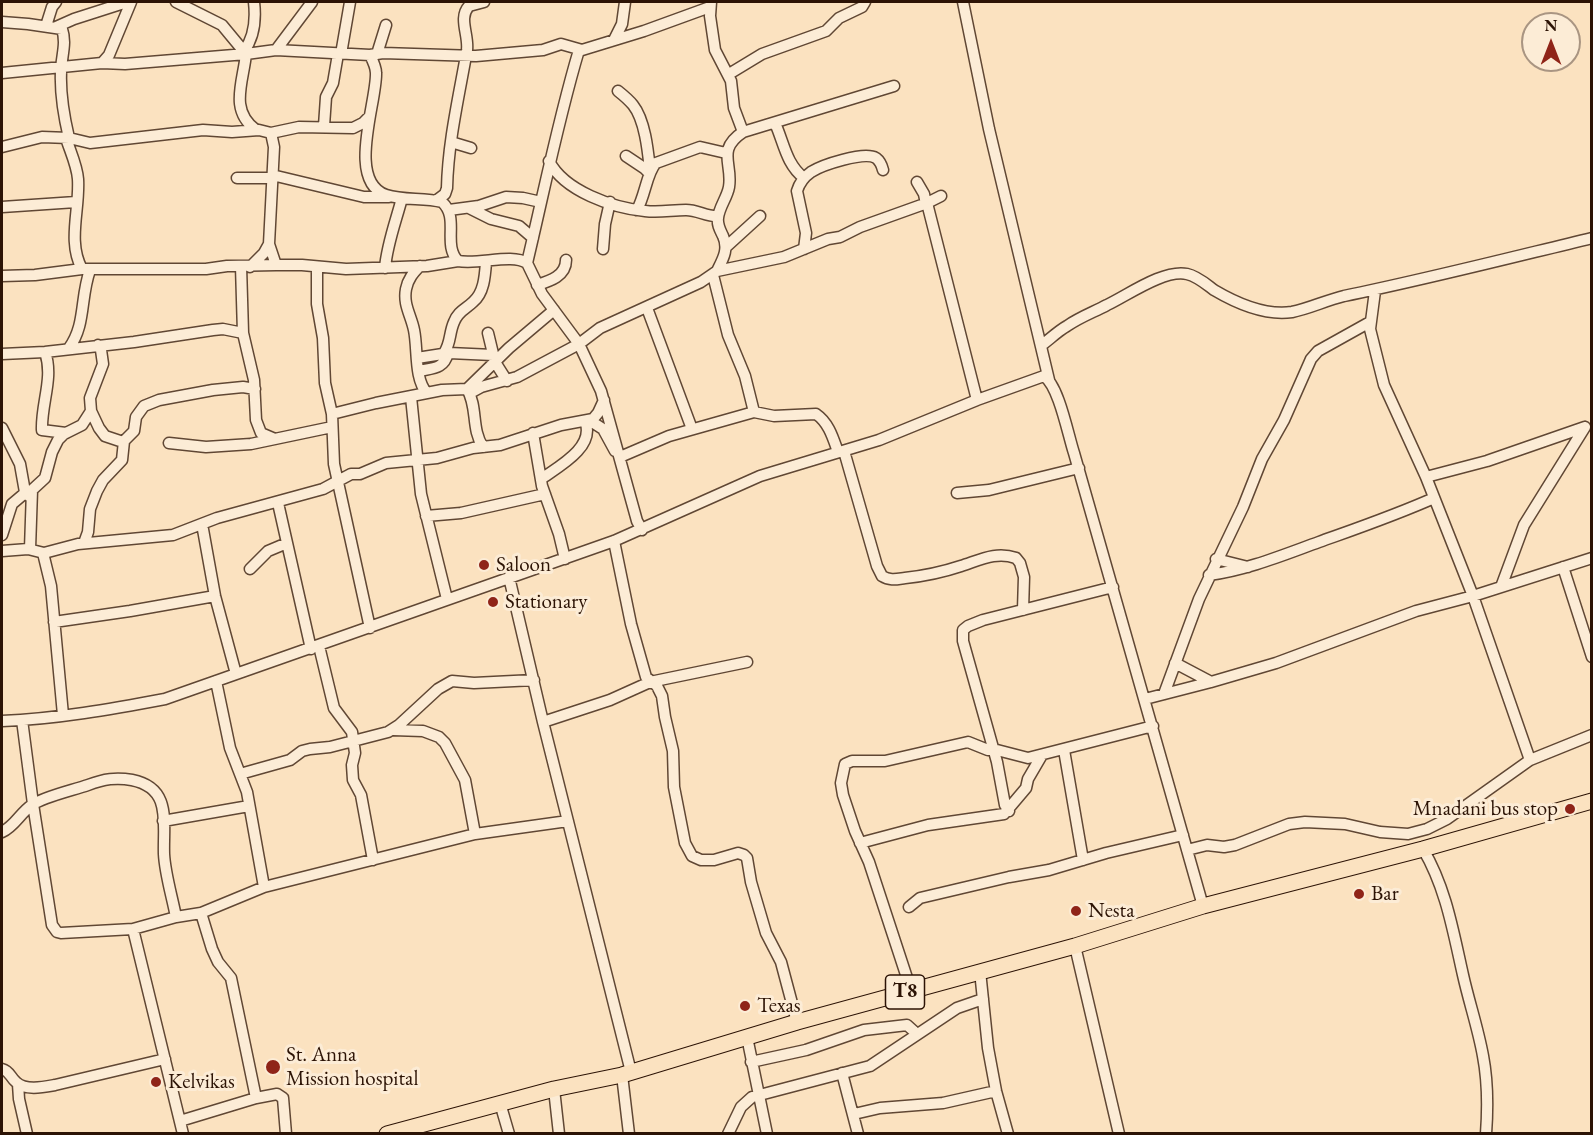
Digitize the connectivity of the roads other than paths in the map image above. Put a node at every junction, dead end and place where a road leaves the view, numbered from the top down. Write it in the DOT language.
graph roads {
  1 [pos="56,2"];
  2 [pos="129,2"];
  3 [pos="180,2"];
  4 [pos="254,2"];
  5 [pos="312,2"];
  6 [pos="351,2"];
  7 [pos="484,2"];
  8 [pos="625,2"];
  9 [pos="722,2"];
  10 [pos="865,2"];
  11 [pos="963,2"];
  12 [pos="469,4"];
  13 [pos="710,6"];
  14 [pos="2,22"];
  15 [pos="386,25"];
  16 [pos="51,27"];
  17 [pos="614,40"];
  18 [pos="276,50"];
  19 [pos="579,50"];
  20 [pos="245,52"];
  21 [pos="340,54"];
  22 [pos="374,55"];
  23 [pos="465,56"];
  24 [pos="102,63"];
  25 [pos="61,68"];
  26 [pos="2,73"];
  27 [pos="729,74"];
  28 [pos="894,87"];
  29 [pos="618,91"];
  30 [pos="369,117"];
  31 [pos="776,123"];
  32 [pos="324,126"];
  33 [pos="256,130"];
  34 [pos="742,132"];
  35 [pos="272,133"];
  36 [pos="68,138"];
  37 [pos="451,142"];
  38 [pos="2,147"];
  39 [pos="471,148"];
  40 [pos="726,153"];
  41 [pos="626,156"];
  42 [pos="549,161"];
  43 [pos="883,170"];
  44 [pos="650,172"];
  45 [pos="272,177"];
  46 [pos="237,178"];
  47 [pos="804,178"];
  48 [pos="916,182"];
  49 [pos="941,196"];
  50 [pos="398,197"];
  51 [pos="437,200"];
  52 [pos="76,202"];
  53 [pos="541,202"];
  54 [pos="610,202"];
  55 [pos="927,204"];
  56 [pos="2,207"];
  57 [pos="468,208"];
  58 [pos="449,210"];
  59 [pos="637,210"];
  60 [pos="718,216"];
  61 [pos="760,216"];
  62 [pos="532,238"];
  63 [pos="1592,238"];
  64 [pos="269,244"];
  65 [pos="726,246"];
  66 [pos="603,249"];
  67 [pos="804,249"];
  68 [pos="566,260"];
  69 [pos="458,261"];
  70 [pos="486,262"];
  71 [pos="527,263"];
  72 [pos="276,266"];
  73 [pos="420,266"];
  74 [pos="245,267"];
  75 [pos="317,267"];
  76 [pos="397,267"];
  77 [pos="385,268"];
  78 [pos="86,269"];
  79 [pos="715,273"];
  80 [pos="2,276"];
  81 [pos="409,280"];
  82 [pos="537,285"];
  83 [pos="1375,291"];
  84 [pos="647,308"];
  85 [pos="554,310"];
  86 [pos="1370,322"];
  87 [pos="243,333"];
  88 [pos="488,333"];
  89 [pos="579,344"];
  90 [pos="98,345"];
  91 [pos="1042,345"];
  92 [pos="69,348"];
  93 [pos="45,352"];
  94 [pos="446,353"];
  95 [pos="2,354"];
  96 [pos="417,357"];
  97 [pos="494,358"];
  98 [pos="419,371"];
  99 [pos="1049,380"];
  100 [pos="507,381"];
  101 [pos="255,389"];
  102 [pos="424,389"];
  103 [pos="468,391"];
  104 [pos="412,397"];
  105 [pos="604,400"];
  106 [pos="977,400"];
  107 [pos="91,411"];
  108 [pos="754,412"];
  109 [pos="332,414"];
  110 [pos="587,420"];
  111 [pos="1588,426"];
  112 [pos="332,427"];
  113 [pos="2,428"];
  114 [pos="692,429"];
  115 [pos="533,433"];
  116 [pos="66,434"];
  117 [pos="274,439"];
  118 [pos="123,442"];
  119 [pos="169,443"];
  120 [pos="483,447"];
  121 [pos="841,452"];
  122 [pos="620,455"];
  123 [pos="416,461"];
  124 [pos="1079,468"];
  125 [pos="1426,477"];
  126 [pos="541,479"];
  127 [pos="338,483"];
  128 [pos="957,493"];
  129 [pos="545,494"];
  130 [pos="28,495"];
  131 [pos="1434,498"];
  132 [pos="278,503"];
  133 [pos="426,516"];
  134 [pos="202,524"];
  135 [pos="642,530"];
  136 [pos="2,535"];
  137 [pos="614,542"];
  138 [pos="84,543"];
  139 [pos="287,543"];
  140 [pos="30,549"];
  141 [pos="2,551"];
  142 [pos="43,553"];
  143 [pos="1216,558"];
  144 [pos="1592,558"];
  145 [pos="565,560"];
  146 [pos="1248,567"];
  147 [pos="1563,567"];
  148 [pos="250,569"];
  149 [pos="1209,576"];
  150 [pos="509,578"];
  151 [pos="1113,587"];
  152 [pos="1501,587"];
  153 [pos="215,596"];
  154 [pos="1473,597"];
  155 [pos="447,599"];
  156 [pos="1023,610"];
  157 [pos="54,622"];
  158 [pos="370,628"];
  159 [pos="315,647"];
  160 [pos="1592,657"];
  161 [pos="747,662"];
  162 [pos="1175,663"];
  163 [pos="236,674"];
  164 [pos="534,680"];
  165 [pos="216,681"];
  166 [pos="650,682"];
  167 [pos="1211,682"];
  168 [pos="1164,694"];
  169 [pos="1145,699"];
  170 [pos="63,715"];
  171 [pos="22,720"];
  172 [pos="2,721"];
  173 [pos="543,722"];
  174 [pos="1153,726"];
  175 [pos="393,730"];
  176 [pos="1592,735"];
  177 [pos="353,742"];
  178 [pos="993,750"];
  179 [pos="1064,750"];
  180 [pos="1042,755"];
  181 [pos="1530,760"];
  182 [pos="240,774"];
  183 [pos="1592,801"];
  184 [pos="33,804"];
  185 [pos="249,806"];
  186 [pos="1009,811"];
  187 [pos="164,821"];
  188 [pos="568,821"];
  189 [pos="2,832"];
  190 [pos="475,834"];
  191 [pos="1183,835"];
  192 [pos="860,843"];
  193 [pos="1423,849"];
  194 [pos="1187,850"];
  195 [pos="373,860"];
  196 [pos="1083,860"];
  197 [pos="264,887"];
  198 [pos="1203,906"];
  199 [pos="909,907"];
  200 [pos="201,913"];
  201 [pos="176,917"];
  202 [pos="133,929"];
  203 [pos="1075,946"];
  204 [pos="980,971"];
  205 [pos="911,990"];
  206 [pos="983,999"];
  207 [pos="797,1022"];
  208 [pos="917,1034"];
  209 [pos="747,1037"];
  210 [pos="165,1059"];
  211 [pos="751,1062"];
  212 [pos="2,1068"];
  213 [pos="842,1073"];
  214 [pos="627,1074"];
  215 [pos="18,1084"];
  216 [pos="554,1089"];
  217 [pos="996,1091"];
  218 [pos="758,1094"];
  219 [pos="256,1098"];
  220 [pos="500,1103"];
  221 [pos="854,1114"];
  222 [pos="180,1121"];
  223 [pos="27,1134"];
  224 [pos="183,1134"];
  225 [pos="286,1134"];
  226 [pos="387,1134"];
  227 [pos="509,1134"];
  228 [pos="559,1134"];
  229 [pos="629,1134"];
  230 [pos="728,1134"];
  231 [pos="766,1134"];
  232 [pos="858,1134"];
  233 [pos="1008,1134"];
  234 [pos="1119,1134"];
  235 [pos="1486,1134"];
  1 -- 16 [label="street"];
  2 -- 16 [label="street"];
  2 -- 24 [label="street"];
  3 -- 20 [label="street"];
  4 -- 20 [label="street"];
  5 -- 18 [label="street"];
  6 -- 21 [label="street"];
  7 -- 12 [label="street"];
  8 -- 17 [label="street"];
  9 -- 13 [label="street"];
  10 -- 27 [label="street"];
  11 -- 91 [label="street"];
  12 -- 23 [label="street"];
  13 -- 17 [label="street"];
  13 -- 27 [label="street"];
  14 -- 16 [label="street"];
  15 -- 22 [label="street"];
  16 -- 25 [label="street"];
  17 -- 19 [label="street"];
  18 -- 20 [label="street"];
  18 -- 21 [label="street"];
  19 -- 23 [label="street"];
  19 -- 42 [label="street"];
  20 -- 24 [label="street"];
  20 -- 33 [label="street"];
  21 -- 22 [label="street"];
  21 -- 32 [label="street"];
  22 -- 23 [label="street"];
  22 -- 30 [label="street"];
  23 -- 37 [label="street"];
  24 -- 25 [label="street"];
  25 -- 26 [label="street"];
  25 -- 36 [label="street"];
  27 -- 34 [label="street"];
  28 -- 31 [label="street"];
  29 -- 44 [label="street"];
  30 -- 32 [label="street"];
  30 -- 50 [label="street"];
  31 -- 34 [label="street"];
  31 -- 47 [label="street"];
  32 -- 35 [label="street"];
  33 -- 35 [label="street"];
  33 -- 36 [label="street"];
  34 -- 40 [label="street"];
  35 -- 45 [label="street"];
  36 -- 38 [label="street"];
  36 -- 52 [label="street"];
  37 -- 39 [label="street"];
  37 -- 51 [label="street"];
  40 -- 44 [label="street"];
  40 -- 60 [label="street"];
  41 -- 44 [label="street"];
  42 -- 53 [label="street"];
  42 -- 54 [label="street"];
  43 -- 47 [label="street"];
  44 -- 59 [label="street"];
  45 -- 46 [label="street"];
  45 -- 50 [label="street"];
  45 -- 64 [label="street"];
  47 -- 67 [label="street"];
  48 -- 55 [label="street"];
  49 -- 55 [label="street"];
  50 -- 51 [label="street"];
  50 -- 77 [label="street"];
  51 -- 58 [label="street"];
  52 -- 56 [label="street"];
  52 -- 78 [label="street"];
  53 -- 57 [label="street"];
  53 -- 62 [label="street"];
  54 -- 59 [label="street"];
  54 -- 66 [label="street"];
  55 -- 67 [label="street"];
  55 -- 106 [label="street"];
  57 -- 58 [label="street"];
  57 -- 62 [label="street"];
  58 -- 69 [label="street"];
  59 -- 60 [label="street"];
  60 -- 65 [label="street"];
  61 -- 65 [label="street"];
  62 -- 71 [label="street"];
  63 -- 83 [label="street"];
  64 -- 72 [label="street"];
  64 -- 74 [label="street"];
  65 -- 79 [label="street"];
  67 -- 79 [label="street"];
  68 -- 82 [label="street"];
  69 -- 70 [label="street"];
  69 -- 73 [label="street"];
  70 -- 71 [label="street"];
  70 -- 94 [label="street"];
  71 -- 82 [label="street"];
  72 -- 74 [label="street"];
  72 -- 75 [label="street"];
  73 -- 76 [label="street"];
  73 -- 81 [label="street"];
  74 -- 78 [label="street"];
  74 -- 87 [label="street"];
  75 -- 77 [label="street"];
  75 -- 109 [label="street"];
  76 -- 77 [label="street"];
  76 -- 81 [label="street"];
  78 -- 80 [label="street"];
  78 -- 92 [label="street"];
  79 -- 84 [label="street"];
  79 -- 108 [label="street"];
  81 -- 96 [label="street"];
  82 -- 85 [label="street"];
  83 -- 86 [label="street"];
  83 -- 91 [label="street"];
  84 -- 89 [label="street"];
  84 -- 114 [label="street"];
  85 -- 89 [label="street"];
  85 -- 97 [label="street"];
  86 -- 125 [label="street"];
  86 -- 143 [label="street"];
  87 -- 90 [label="street"];
  87 -- 101 [label="street"];
  88 -- 97 [label="street"];
  89 -- 100 [label="street"];
  89 -- 105 [label="street"];
  90 -- 92 [label="street"];
  90 -- 107 [label="street"];
  91 -- 99 [label="street"];
  92 -- 93 [label="street"];
  93 -- 95 [label="street"];
  93 -- 116 [label="street"];
  94 -- 96 [label="street"];
  94 -- 97 [label="street"];
  94 -- 98 [label="street"];
  96 -- 98 [label="street"];
  97 -- 100 [label="street"];
  97 -- 103 [label="street"];
  98 -- 102 [label="street"];
  99 -- 106 [label="street"];
  99 -- 124 [label="street"];
  100 -- 103 [label="street"];
  101 -- 117 [label="street"];
  101 -- 118 [label="street"];
  102 -- 103 [label="street"];
  102 -- 104 [label="street"];
  103 -- 120 [label="street"];
  104 -- 109 [label="street"];
  104 -- 123 [label="street"];
  105 -- 110 [label="street"];
  105 -- 122 [label="street"];
  106 -- 121 [label="street"];
  107 -- 116 [label="street"];
  107 -- 118 [label="street"];
  108 -- 114 [label="street"];
  108 -- 121 [label="street"];
  109 -- 112 [label="street"];
  110 -- 115 [label="street"];
  110 -- 122 [label="street"];
  110 -- 126 [label="street"];
  111 -- 125 [label="street"];
  111 -- 152 [label="street"];
  112 -- 117 [label="street"];
  112 -- 127 [label="street"];
  113 -- 130 [label="street"];
  114 -- 122 [label="street"];
  115 -- 120 [label="street"];
  115 -- 126 [label="street"];
  116 -- 130 [label="street"];
  117 -- 119 [label="street"];
  118 -- 138 [label="street"];
  120 -- 123 [label="street"];
  121 -- 135 [label="street"];
  121 -- 156 [label="street"];
  122 -- 135 [label="street"];
  123 -- 127 [label="street"];
  123 -- 133 [label="street"];
  124 -- 128 [label="street"];
  124 -- 151 [label="street"];
  125 -- 131 [label="street"];
  126 -- 129 [label="street"];
  127 -- 132 [label="street"];
  127 -- 158 [label="street"];
  129 -- 133 [label="street"];
  129 -- 145 [label="street"];
  130 -- 136 [label="street"];
  130 -- 140 [label="street"];
  131 -- 146 [label="street"];
  131 -- 154 [label="street"];
  132 -- 134 [label="street"];
  132 -- 139 [label="street"];
  133 -- 155 [label="street"];
  134 -- 138 [label="street"];
  134 -- 153 [label="street"];
  135 -- 137 [label="street"];
  137 -- 145 [label="street"];
  137 -- 166 [label="street"];
  138 -- 142 [label="street"];
  139 -- 148 [label="street"];
  139 -- 159 [label="street"];
  140 -- 141 [label="street"];
  140 -- 142 [label="street"];
  142 -- 157 [label="street"];
  143 -- 146 [label="street"];
  143 -- 149 [label="street"];
  144 -- 147 [label="street"];
  145 -- 150 [label="street"];
  146 -- 149 [label="street"];
  147 -- 152 [label="street"];
  147 -- 160 [label="street"];
  149 -- 162 [label="street"];
  150 -- 155 [label="street"];
  150 -- 164 [label="street"];
  151 -- 156 [label="street"];
  151 -- 169 [label="street"];
  152 -- 154 [label="street"];
  153 -- 157 [label="street"];
  153 -- 163 [label="street"];
  154 -- 167 [label="street"];
  154 -- 181 [label="street"];
  155 -- 158 [label="street"];
  156 -- 178 [label="street"];
  157 -- 170 [label="street"];
  158 -- 159 [label="street"];
  159 -- 163 [label="street"];
  159 -- 177 [label="street"];
  161 -- 166 [label="street"];
  162 -- 167 [label="street"];
  162 -- 168 [label="street"];
  163 -- 165 [label="street"];
  164 -- 173 [label="street"];
  164 -- 175 [label="street"];
  165 -- 170 [label="street"];
  165 -- 182 [label="street"];
  166 -- 173 [label="street"];
  166 -- 207 [label="street"];
  167 -- 168 [label="street"];
  168 -- 169 [label="street"];
  169 -- 174 [label="street"];
  170 -- 171 [label="street"];
  171 -- 172 [label="street"];
  171 -- 184 [label="street"];
  173 -- 188 [label="street"];
  174 -- 179 [label="street"];
  174 -- 191 [label="street"];
  175 -- 177 [label="street"];
  175 -- 190 [label="street"];
  176 -- 181 [label="street"];
  177 -- 182 [label="street"];
  177 -- 195 [label="street"];
  178 -- 180 [label="street"];
  178 -- 186 [label="street"];
  178 -- 192 [label="street"];
  179 -- 180 [label="street"];
  179 -- 196 [label="street"];
  180 -- 186 [label="street"];
  181 -- 194 [label="street"];
  182 -- 185 [label="street"];
  183 -- 193 [label="highway, T8"];
  184 -- 187 [label="street"];
  184 -- 189 [label="street"];
  184 -- 202 [label="street"];
  185 -- 187 [label="street"];
  185 -- 197 [label="street"];
  186 -- 192 [label="street"];
  187 -- 201 [label="street"];
  188 -- 190 [label="street"];
  188 -- 214 [label="street"];
  190 -- 195 [label="street"];
  191 -- 194 [label="street"];
  191 -- 196 [label="street"];
  192 -- 205 [label="street"];
  193 -- 198 [label="highway, T8"];
  193 -- 235 [label="street"];
  194 -- 198 [label="street"];
  195 -- 197 [label="street"];
  196 -- 199 [label="street"];
  197 -- 200 [label="street"];
  198 -- 203 [label="highway, T8"];
  200 -- 201 [label="street"];
  200 -- 219 [label="street"];
  201 -- 202 [label="street"];
  202 -- 210 [label="street"];
  203 -- 204 [label="highway, T8"];
  203 -- 234 [label="street"];
  204 -- 205 [label="highway, T8"];
  204 -- 206 [label="street"];
  205 -- 207 [label="highway, T8"];
  206 -- 208 [label="street"];
  206 -- 217 [label="street"];
  207 -- 209 [label="highway, T8"];
  208 -- 211 [label="street"];
  208 -- 213 [label="street"];
  209 -- 211 [label="street"];
  209 -- 214 [label="highway, T8"];
  210 -- 215 [label="street"];
  210 -- 222 [label="street"];
  211 -- 218 [label="street"];
  212 -- 215 [label="street"];
  213 -- 218 [label="street"];
  213 -- 221 [label="street"];
  214 -- 216 [label="highway, T8"];
  214 -- 229 [label="street"];
  215 -- 223 [label="street"];
  216 -- 220 [label="highway, T8"];
  216 -- 228 [label="street"];
  217 -- 221 [label="street"];
  217 -- 233 [label="street"];
  218 -- 230 [label="street"];
  218 -- 231 [label="street"];
  219 -- 222 [label="street"];
  219 -- 225 [label="street"];
  220 -- 226 [label="highway, T8"];
  220 -- 227 [label="street"];
  221 -- 232 [label="street"];
  222 -- 224 [label="street"];
}
